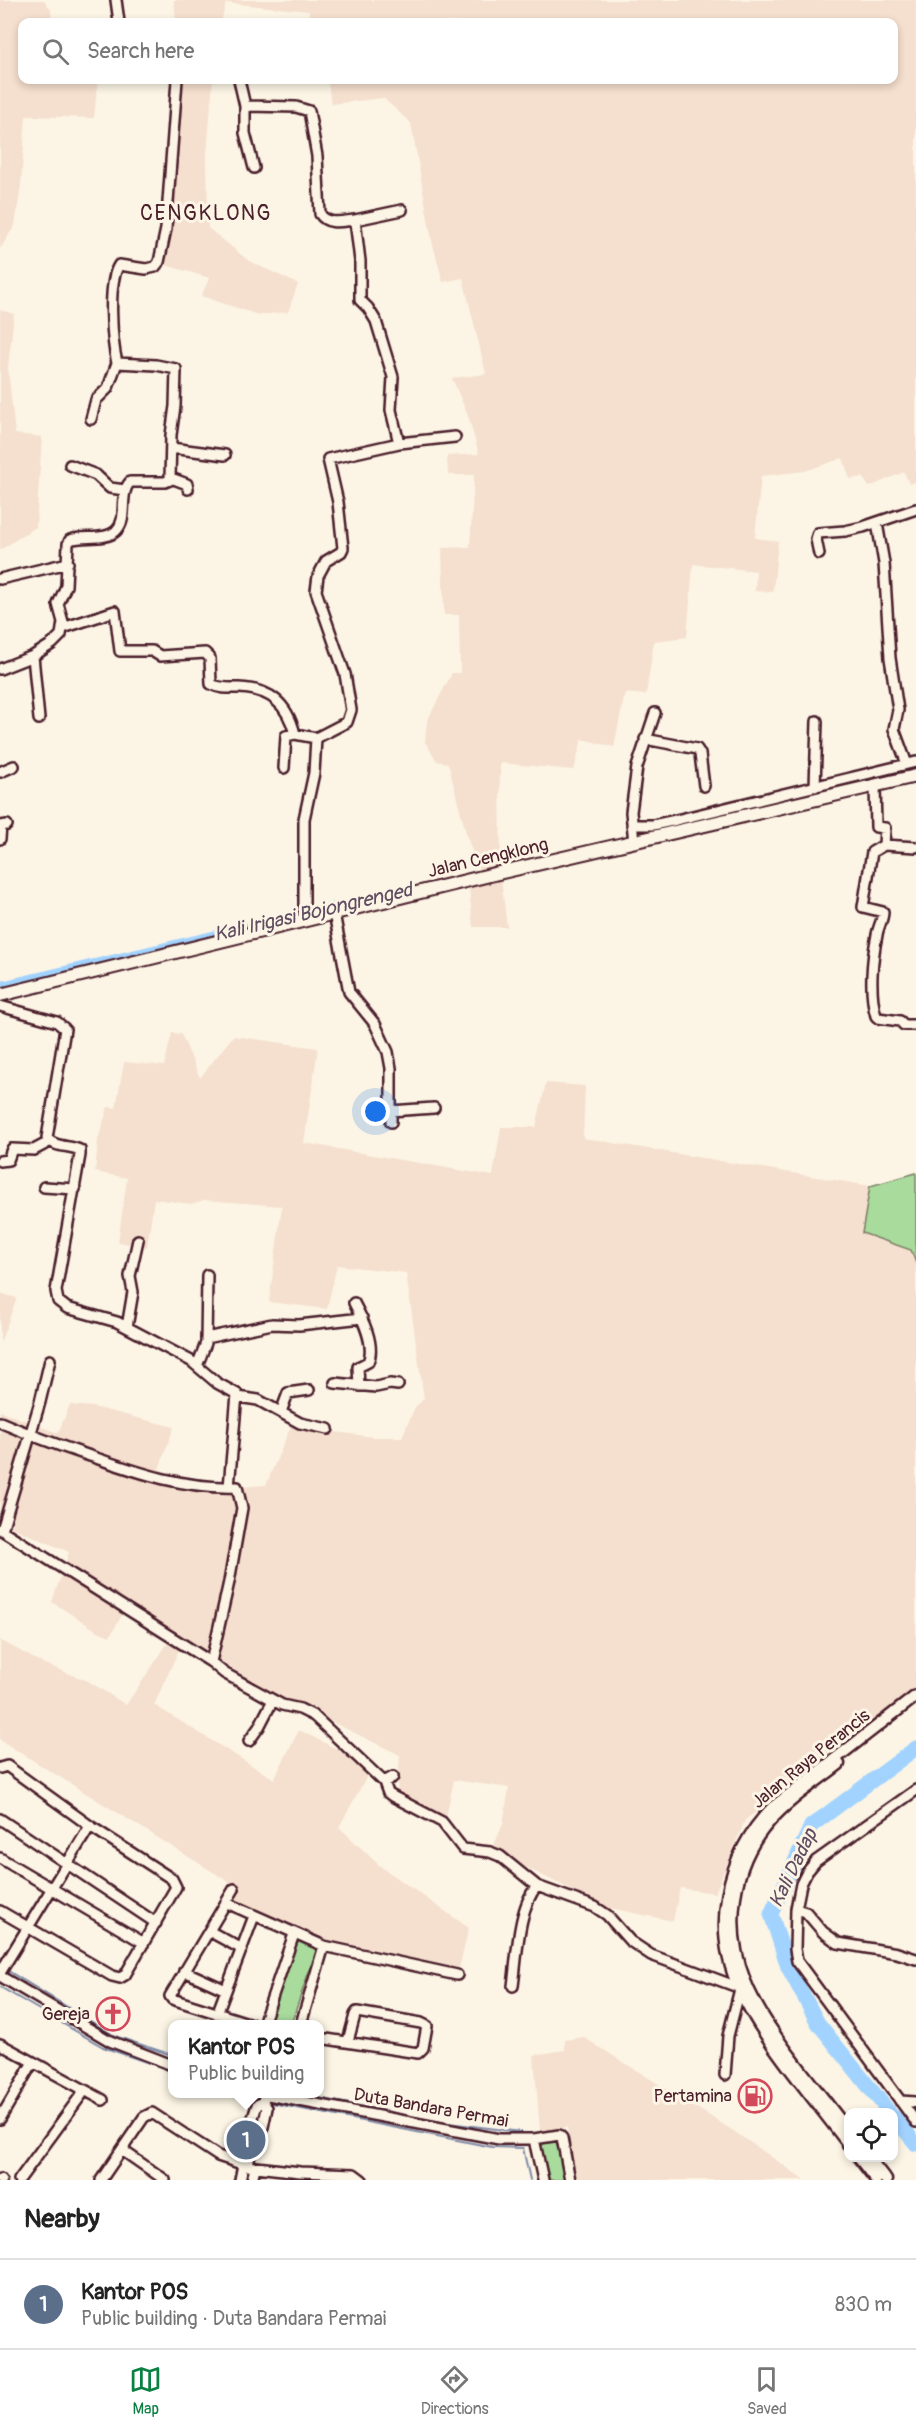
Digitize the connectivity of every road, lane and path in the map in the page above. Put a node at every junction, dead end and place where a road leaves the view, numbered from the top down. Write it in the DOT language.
graph roads {
  1 [pos="116,0"];
  2 [pos="118,18"];
  3 [pos="177,84"];
  4 [pos="240,84"];
  5 [pos="244,106"];
  6 [pos="254,168"];
  7 [pos="402,210"];
  8 [pos="355,220"];
  9 [pos="117,363"];
  10 [pos="91,419"];
  11 [pos="455,437"];
  12 [pos="399,443"];
  13 [pos="171,448"];
  14 [pos="225,455"];
  15 [pos="70,465"];
  16 [pos="171,478"];
  17 [pos="188,489"];
  18 [pos="125,490"];
  19 [pos="916,509"];
  20 [pos="877,523"];
  21 [pos="819,554"];
  22 [pos="68,564"];
  23 [pos="0,579"];
  24 [pos="63,628"];
  25 [pos="33,656"];
  26 [pos="0,669"];
  27 [pos="655,713"];
  28 [pos="39,719"];
  29 [pos="817,722"];
  30 [pos="295,734"];
  31 [pos="316,738"];
  32 [pos="645,739"];
  33 [pos="912,763"];
  34 [pos="14,766"];
  35 [pos="284,768"];
  36 [pos="0,772"];
  37 [pos="916,776"];
  38 [pos="704,786"];
  39 [pos="815,786"];
  40 [pos="875,786"];
  41 [pos="775,802"];
  42 [pos="7,825"];
  43 [pos="633,833"];
  44 [pos="0,839"];
  45 [pos="884,845"];
  46 [pos="916,847"];
  47 [pos="334,913"];
  48 [pos="304,914"];
  49 [pos="0,995"];
  50 [pos="0,1006"];
  51 [pos="916,1025"];
  52 [pos="434,1108"];
  53 [pos="390,1111"];
  54 [pos="391,1122"];
  55 [pos="49,1142"];
  56 [pos="0,1161"];
  57 [pos="44,1187"];
  58 [pos="75,1189"];
  59 [pos="138,1240"];
  60 [pos="207,1275"];
  61 [pos="354,1303"];
  62 [pos="362,1318"];
  63 [pos="127,1328"];
  64 [pos="206,1338"];
  65 [pos="50,1360"];
  66 [pos="197,1366"];
  67 [pos="335,1383"];
  68 [pos="398,1385"];
  69 [pos="359,1386"];
  70 [pos="309,1390"];
  71 [pos="238,1398"];
  72 [pos="281,1412"];
  73 [pos="0,1422"];
  74 [pos="328,1429"];
  75 [pos="29,1435"];
  76 [pos="229,1487"];
  77 [pos="1,1529"];
  78 [pos="211,1662"];
  79 [pos="916,1696"];
  80 [pos="273,1700"];
  81 [pos="916,1705"];
  82 [pos="249,1741"];
  83 [pos="0,1768"];
  84 [pos="393,1777"];
  85 [pos="384,1782"];
  86 [pos="916,1790"];
  87 [pos="0,1819"];
  88 [pos="90,1826"];
  89 [pos="0,1858"];
  90 [pos="66,1863"];
  91 [pos="537,1886"];
  92 [pos="52,1887"];
  93 [pos="234,1888"];
  94 [pos="226,1903"];
  95 [pos="796,1909"];
  96 [pos="0,1911"];
  97 [pos="255,1916"];
  98 [pos="156,1923"];
  99 [pos="27,1927"];
  100 [pos="209,1931"];
  101 [pos="294,1934"];
  102 [pos="144,1943"];
  103 [pos="324,1946"];
  104 [pos="242,1949"];
  105 [pos="916,1959"];
  106 [pos="2,1971"];
  107 [pos="184,1971"];
  108 [pos="457,1975"];
  109 [pos="513,1986"];
  110 [pos="744,1988"];
  111 [pos="226,1990"];
  112 [pos="218,2014"];
  113 [pos="236,2020"];
  114 [pos="265,2020"];
  115 [pos="302,2020"];
  116 [pos="324,2038"];
  117 [pos="348,2041"];
  118 [pos="0,2044"];
  119 [pos="33,2062"];
  120 [pos="168,2063"];
  121 [pos="725,2075"];
  122 [pos="82,2090"];
  123 [pos="262,2098"];
  124 [pos="269,2098"];
  125 [pos="103,2100"];
  126 [pos="900,2101"];
  127 [pos="916,2102"];
  128 [pos="0,2119"];
  129 [pos="916,2122"];
  130 [pos="844,2124"];
  131 [pos="844,2137"];
  132 [pos="534,2139"];
  133 [pos="122,2150"];
  134 [pos="863,2162"];
  135 [pos="873,2162"];
  136 [pos="249,2166"];
  137 [pos="19,2180"];
  138 [pos="101,2180"];
  139 [pos="165,2180"];
  140 [pos="240,2180"];
  141 [pos="252,2180"];
  142 [pos="362,2180"];
  143 [pos="543,2180"];
  144 [pos="570,2180"];
  145 [pos="876,2180"];
  146 [pos="886,2180"];
  1 -- 2 [label="street"];
  3 -- 9 [label="street"];
  4 -- 5 [label="street"];
  5 -- 6 [label="street"];
  5 -- 8 [label="street"];
  7 -- 8 [label="street"];
  8 -- 12 [label="street"];
  9 -- 10 [label="street"];
  9 -- 13 [label="street"];
  11 -- 12 [label="street"];
  12 -- 31 [label="street"];
  13 -- 14 [label="street"];
  13 -- 16 [label="street"];
  15 -- 18 [label="street"];
  16 -- 17 [label="street"];
  16 -- 18 [label="street"];
  18 -- 22 [label="street"];
  19 -- 20 [label="street"];
  20 -- 21 [label="street"];
  20 -- 33 [label="street"];
  22 -- 23 [label="street"];
  22 -- 24 [label="street"];
  24 -- 25 [label="street"];
  24 -- 30 [label="street"];
  25 -- 26 [label="street"];
  25 -- 28 [label="street"];
  27 -- 32 [label="street"];
  29 -- 39 [label="street"];
  30 -- 31 [label="street"];
  30 -- 35 [label="street"];
  31 -- 48 [label="street"];
  32 -- 38 [label="street"];
  32 -- 43 [label="street"];
  33 -- 39 [label="street"];
  34 -- 36 [label="street"];
  37 -- 40 [label="main road, Jalan Cengklong"];
  39 -- 41 [label="street"];
  40 -- 41 [label="main road, Jalan Cengklong"];
  40 -- 45 [label="street"];
  41 -- 43 [label="main road, Jalan Cengklong"];
  42 -- 44 [label="street"];
  43 -- 47 [label="main road, Jalan Cengklong"];
  45 -- 46 [label="street"];
  45 -- 51 [label="street"];
  47 -- 48 [label="main road, Jalan Cengklong"];
  47 -- 53 [label="street"];
  48 -- 49 [label="main road, Jalan Cengklong"];
  50 -- 55 [label="street"];
  52 -- 53 [label="street"];
  53 -- 54 [label="street"];
  55 -- 56 [label="street"];
  55 -- 58 [label="street"];
  57 -- 58 [label="street"];
  58 -- 63 [label="street"];
  59 -- 63 [label="street"];
  60 -- 64 [label="street"];
  61 -- 62 [label="street"];
  62 -- 64 [label="street"];
  62 -- 69 [label="street"];
  63 -- 66 [label="street"];
  64 -- 66 [label="street"];
  65 -- 75 [label="street"];
  66 -- 71 [label="street"];
  67 -- 69 [label="street"];
  68 -- 69 [label="street"];
  70 -- 72 [label="street"];
  71 -- 72 [label="street"];
  71 -- 76 [label="street"];
  72 -- 74 [label="street"];
  73 -- 75 [label="street"];
  75 -- 76 [label="street"];
  75 -- 77 [label="street"];
  76 -- 78 [label="street"];
  77 -- 78 [label="street"];
  78 -- 80 [label="street"];
  79 -- 110 [label="street, Jalan Raya Perancis"];
  80 -- 82 [label="street"];
  80 -- 85 [label="street"];
  81 -- 110 [label="street, Jalan Raya Perancis"];
  83 -- 88 [label="street"];
  84 -- 85 [label="street"];
  85 -- 91 [label="street"];
  86 -- 95 [label="street"];
  87 -- 90 [label="street"];
  88 -- 90 [label="street"];
  88 -- 98 [label="street"];
  89 -- 92 [label="street"];
  90 -- 92 [label="street"];
  90 -- 98 [label="street"];
  91 -- 109 [label="street"];
  91 -- 110 [label="street"];
  92 -- 99 [label="street"];
  92 -- 102 [label="street"];
  93 -- 94 [label="street"];
  94 -- 97 [label="street"];
  94 -- 100 [label="street"];
  95 -- 105 [label="street"];
  95 -- 126 [label="street"];
  96 -- 99 [label="street"];
  97 -- 101 [label="street"];
  97 -- 104 [label="street"];
  98 -- 102 [label="street"];
  99 -- 102 [label="street"];
  99 -- 106 [label="street"];
  100 -- 104 [label="street"];
  100 -- 107 [label="street"];
  101 -- 103 [label="street"];
  101 -- 114 [label="street"];
  103 -- 108 [label="street"];
  103 -- 115 [label="street"];
  104 -- 111 [label="street"];
  106 -- 120 [label="street"];
  107 -- 111 [label="street"];
  107 -- 112 [label="street"];
  110 -- 121 [label="street"];
  110 -- 130 [label="street, Jalan Raya Perancis"];
  110 -- 131 [label="street, Jalan Raya Perancis"];
  111 -- 112 [label="street"];
  112 -- 113 [label="street"];
  116 -- 117 [label="street"];
  117 -- 117 [label="street"];
  118 -- 119 [label="street"];
  119 -- 122 [label="street"];
  119 -- 128 [label="street"];
  122 -- 125 [label="street"];
  122 -- 137 [label="street"];
  123 -- 136 [label="street"];
  124 -- 132 [label="street, Duta Bandara Permai"];
  126 -- 127 [label="street"];
  126 -- 129 [label="street"];
  132 -- 143 [label="street"];
  132 -- 144 [label="street, Duta Bandara Permai"];
  133 -- 136 [label="street"];
  133 -- 138 [label="street"];
  133 -- 139 [label="street"];
  134 -- 145 [label="street"];
  135 -- 146 [label="street"];
  136 -- 140 [label="street"];
  136 -- 141 [label="street"];
  136 -- 142 [label="street"];
}
